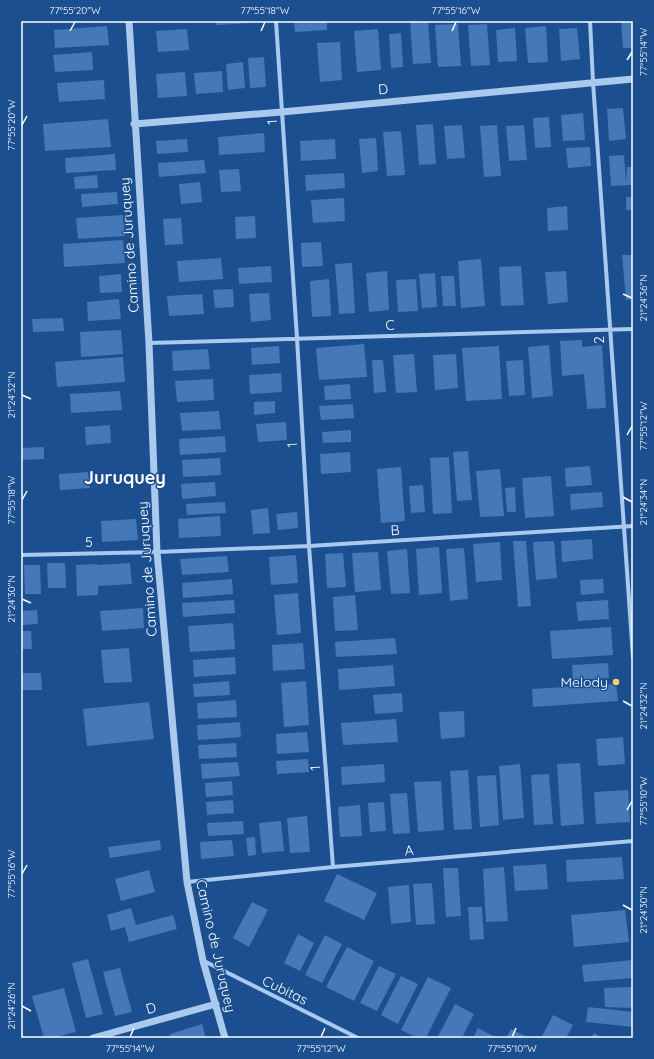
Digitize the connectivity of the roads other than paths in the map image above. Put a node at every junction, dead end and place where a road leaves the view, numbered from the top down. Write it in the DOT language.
graph roads {
  1 [pos="129,21"];
  2 [pos="276,21"];
  3 [pos="590,21"];
  4 [pos="633,79"];
  5 [pos="593,82"];
  6 [pos="282,112"];
  7 [pos="134,124"];
  8 [pos="633,329"];
  9 [pos="610,330"];
  10 [pos="297,338"];
  11 [pos="148,343"];
  12 [pos="633,526"];
  13 [pos="623,527"];
  14 [pos="309,546"];
  15 [pos="158,552"];
  16 [pos="21,554"];
  17 [pos="633,657"];
  18 [pos="633,841"];
  19 [pos="333,868"];
  20 [pos="187,882"];
  21 [pos="203,961"];
  22 [pos="216,1004"];
  23 [pos="93,1038"];
  24 [pos="225,1038"];
  25 [pos="358,1038"];
  1 -- 7 [label="street, Camino de Juruquey"];
  2 -- 6 [label="street, 1"];
  3 -- 5 [label="street, 2"];
  4 -- 5 [label="street, D"];
  5 -- 6 [label="street, D"];
  5 -- 9 [label="street, 2"];
  6 -- 7 [label="street, D"];
  6 -- 10 [label="street, 1"];
  7 -- 11 [label="street, Camino de Juruquey"];
  8 -- 9 [label="street, C"];
  9 -- 10 [label="street, C"];
  9 -- 13 [label="street, 2"];
  10 -- 11 [label="street, C"];
  10 -- 14 [label="street, 1"];
  11 -- 15 [label="street, Camino de Juruquey"];
  12 -- 13 [label="street, B"];
  13 -- 14 [label="street, B"];
  13 -- 17 [label="street, 2"];
  14 -- 15 [label="street, B"];
  14 -- 19 [label="street, 1"];
  15 -- 16 [label="street, 5"];
  15 -- 20 [label="street, Camino de Juruquey"];
  18 -- 19 [label="street, A"];
  19 -- 20 [label="street, A"];
  20 -- 21 [label="street, Camino de Juruquey"];
  21 -- 22 [label="street, Camino de Juruquey"];
  21 -- 25 [label="street, Cubitas"];
  22 -- 23 [label="street, D"];
  22 -- 24 [label="street, Camino de Juruquey"];
}
